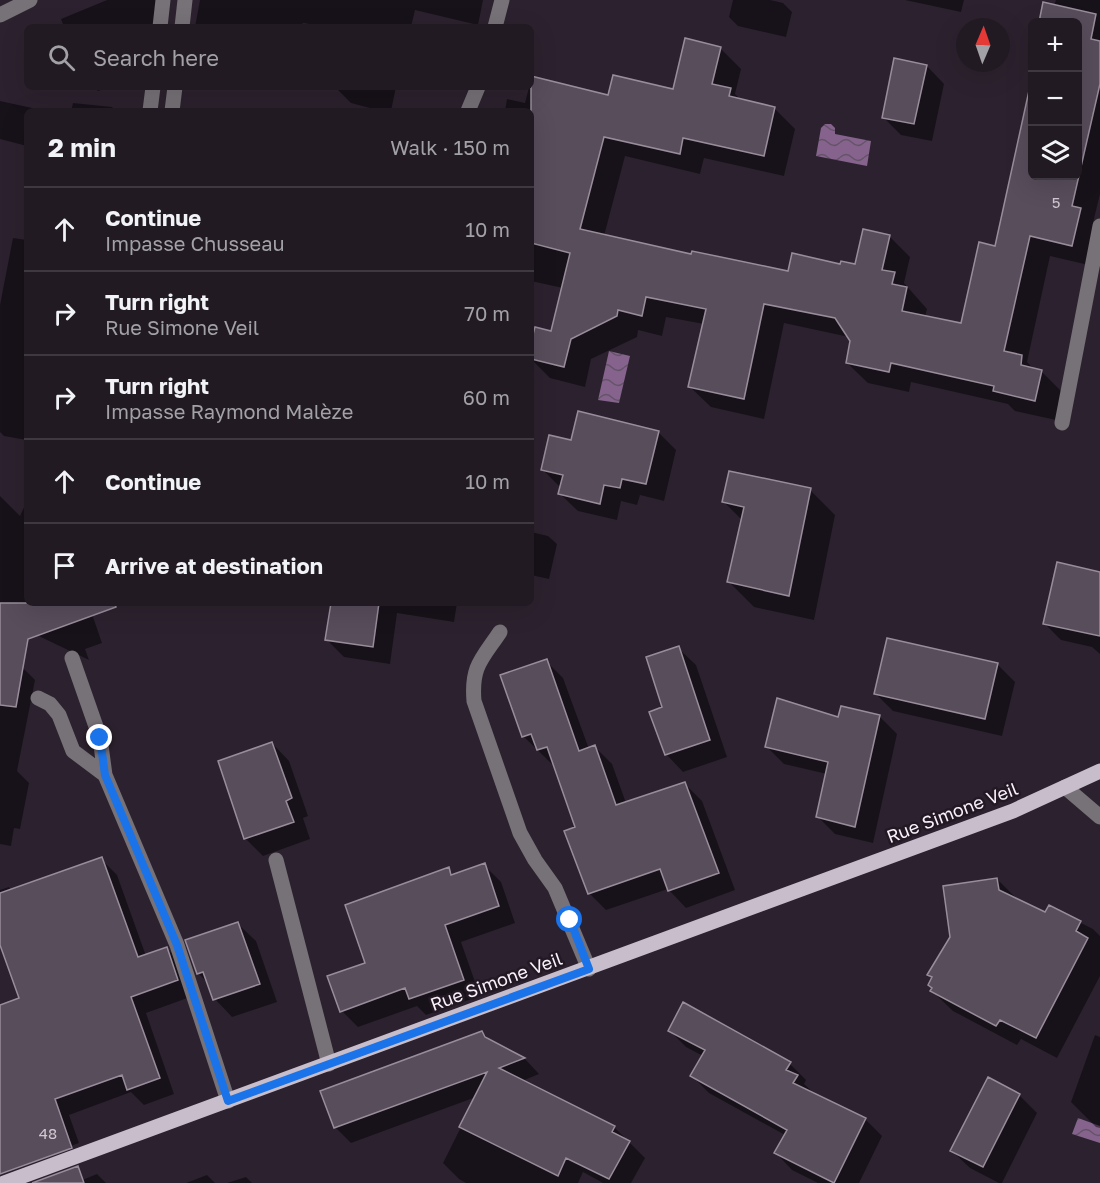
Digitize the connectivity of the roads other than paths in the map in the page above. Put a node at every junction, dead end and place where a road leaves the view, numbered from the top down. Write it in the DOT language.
graph roads {
  1 [pos="30,0"];
  2 [pos="164,0"];
  3 [pos="185,0"];
  4 [pos="502,0"];
  5 [pos="0,15"];
  6 [pos="160,24"];
  7 [pos="182,24"];
  8 [pos="496,24"];
  9 [pos="153,90"];
  10 [pos="175,90"];
  11 [pos="477,90"];
  12 [pos="150,108"];
  13 [pos="172,108"];
  14 [pos="469,108"];
  15 [pos="1100,226"];
  16 [pos="1062,423"];
  17 [pos="500,632"];
  18 [pos="72,658"];
  19 [pos="38,698"];
  20 [pos="1100,771"];
  21 [pos="105,775"];
  22 [pos="1065,787"];
  23 [pos="1100,817"];
  24 [pos="276,860"];
  25 [pos="589,969"];
  26 [pos="329,1064"];
  27 [pos="228,1101"];
  28 [pos="4,1183"];
  1 -- 5 [label="street"];
  2 -- 6 [label="street"];
  3 -- 7 [label="street"];
  4 -- 8 [label="street"];
  9 -- 12 [label="street"];
  10 -- 13 [label="street"];
  11 -- 14 [label="street"];
  15 -- 16 [label="street"];
  17 -- 25 [label="street"];
  18 -- 21 [label="street"];
  19 -- 21 [label="street"];
  20 -- 22 [label="main road, Rue Simone Veil"];
  21 -- 27 [label="street"];
  22 -- 23 [label="street"];
  22 -- 25 [label="main road, Rue Simone Veil"];
  24 -- 26 [label="street"];
  25 -- 26 [label="main road, Rue Simone Veil"];
  26 -- 27 [label="main road, Rue Simone Veil"];
  27 -- 28 [label="main road, Rue Simone Veil"];
}
